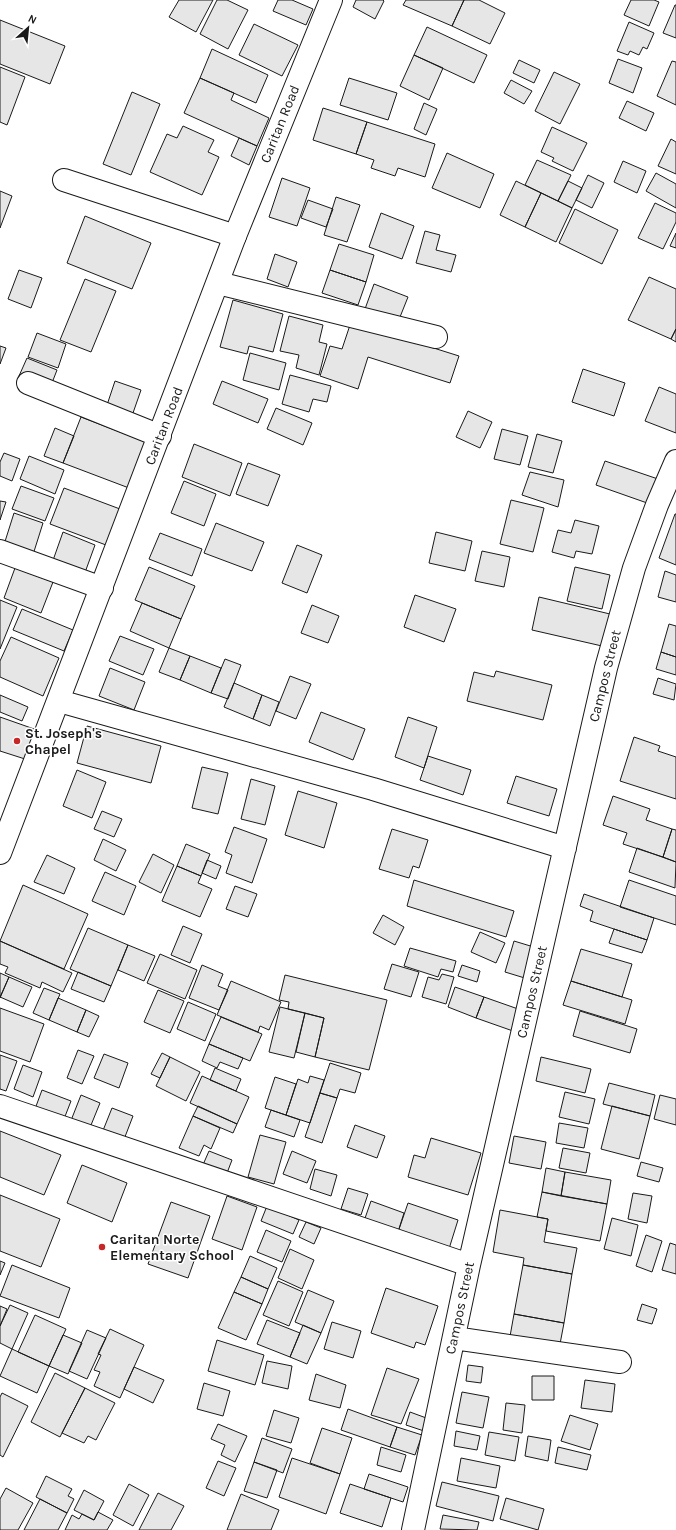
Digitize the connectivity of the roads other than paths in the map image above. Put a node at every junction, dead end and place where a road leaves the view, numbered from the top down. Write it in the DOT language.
graph roads {
  1 [pos="331,0"];
  2 [pos="64,180"];
  3 [pos="235,236"];
  4 [pos="218,283"];
  5 [pos="436,337"];
  6 [pos="28,383"];
  7 [pos="160,436"];
  8 [pos="676,460"];
  9 [pos="0,551"];
  10 [pos="102,588"];
  11 [pos="59,701"];
  12 [pos="565,848"];
  13 [pos="0,853"];
  14 [pos="0,1106"];
  15 [pos="469,1265"];
  16 [pos="454,1338"];
  17 [pos="620,1362"];
  18 [pos="413,1530"];
  1 -- 3 [label="street, Caritan Road"];
  2 -- 3 [label="street"];
  3 -- 4 [label="street, Caritan Road"];
  4 -- 5 [label="street"];
  4 -- 7 [label="street, Caritan Road"];
  6 -- 7 [label="street"];
  7 -- 10 [label="street, Caritan Road"];
  8 -- 12 [label="street, Campos Street"];
  9 -- 10 [label="street"];
  10 -- 11 [label="street, Caritan Road"];
  11 -- 12 [label="street"];
  11 -- 13 [label="street, Caritan Road"];
  12 -- 15 [label="street, Campos Street"];
  14 -- 15 [label="street"];
  15 -- 16 [label="street, Campos Street"];
  16 -- 17 [label="street"];
  16 -- 18 [label="street, Campos Street"];
}
